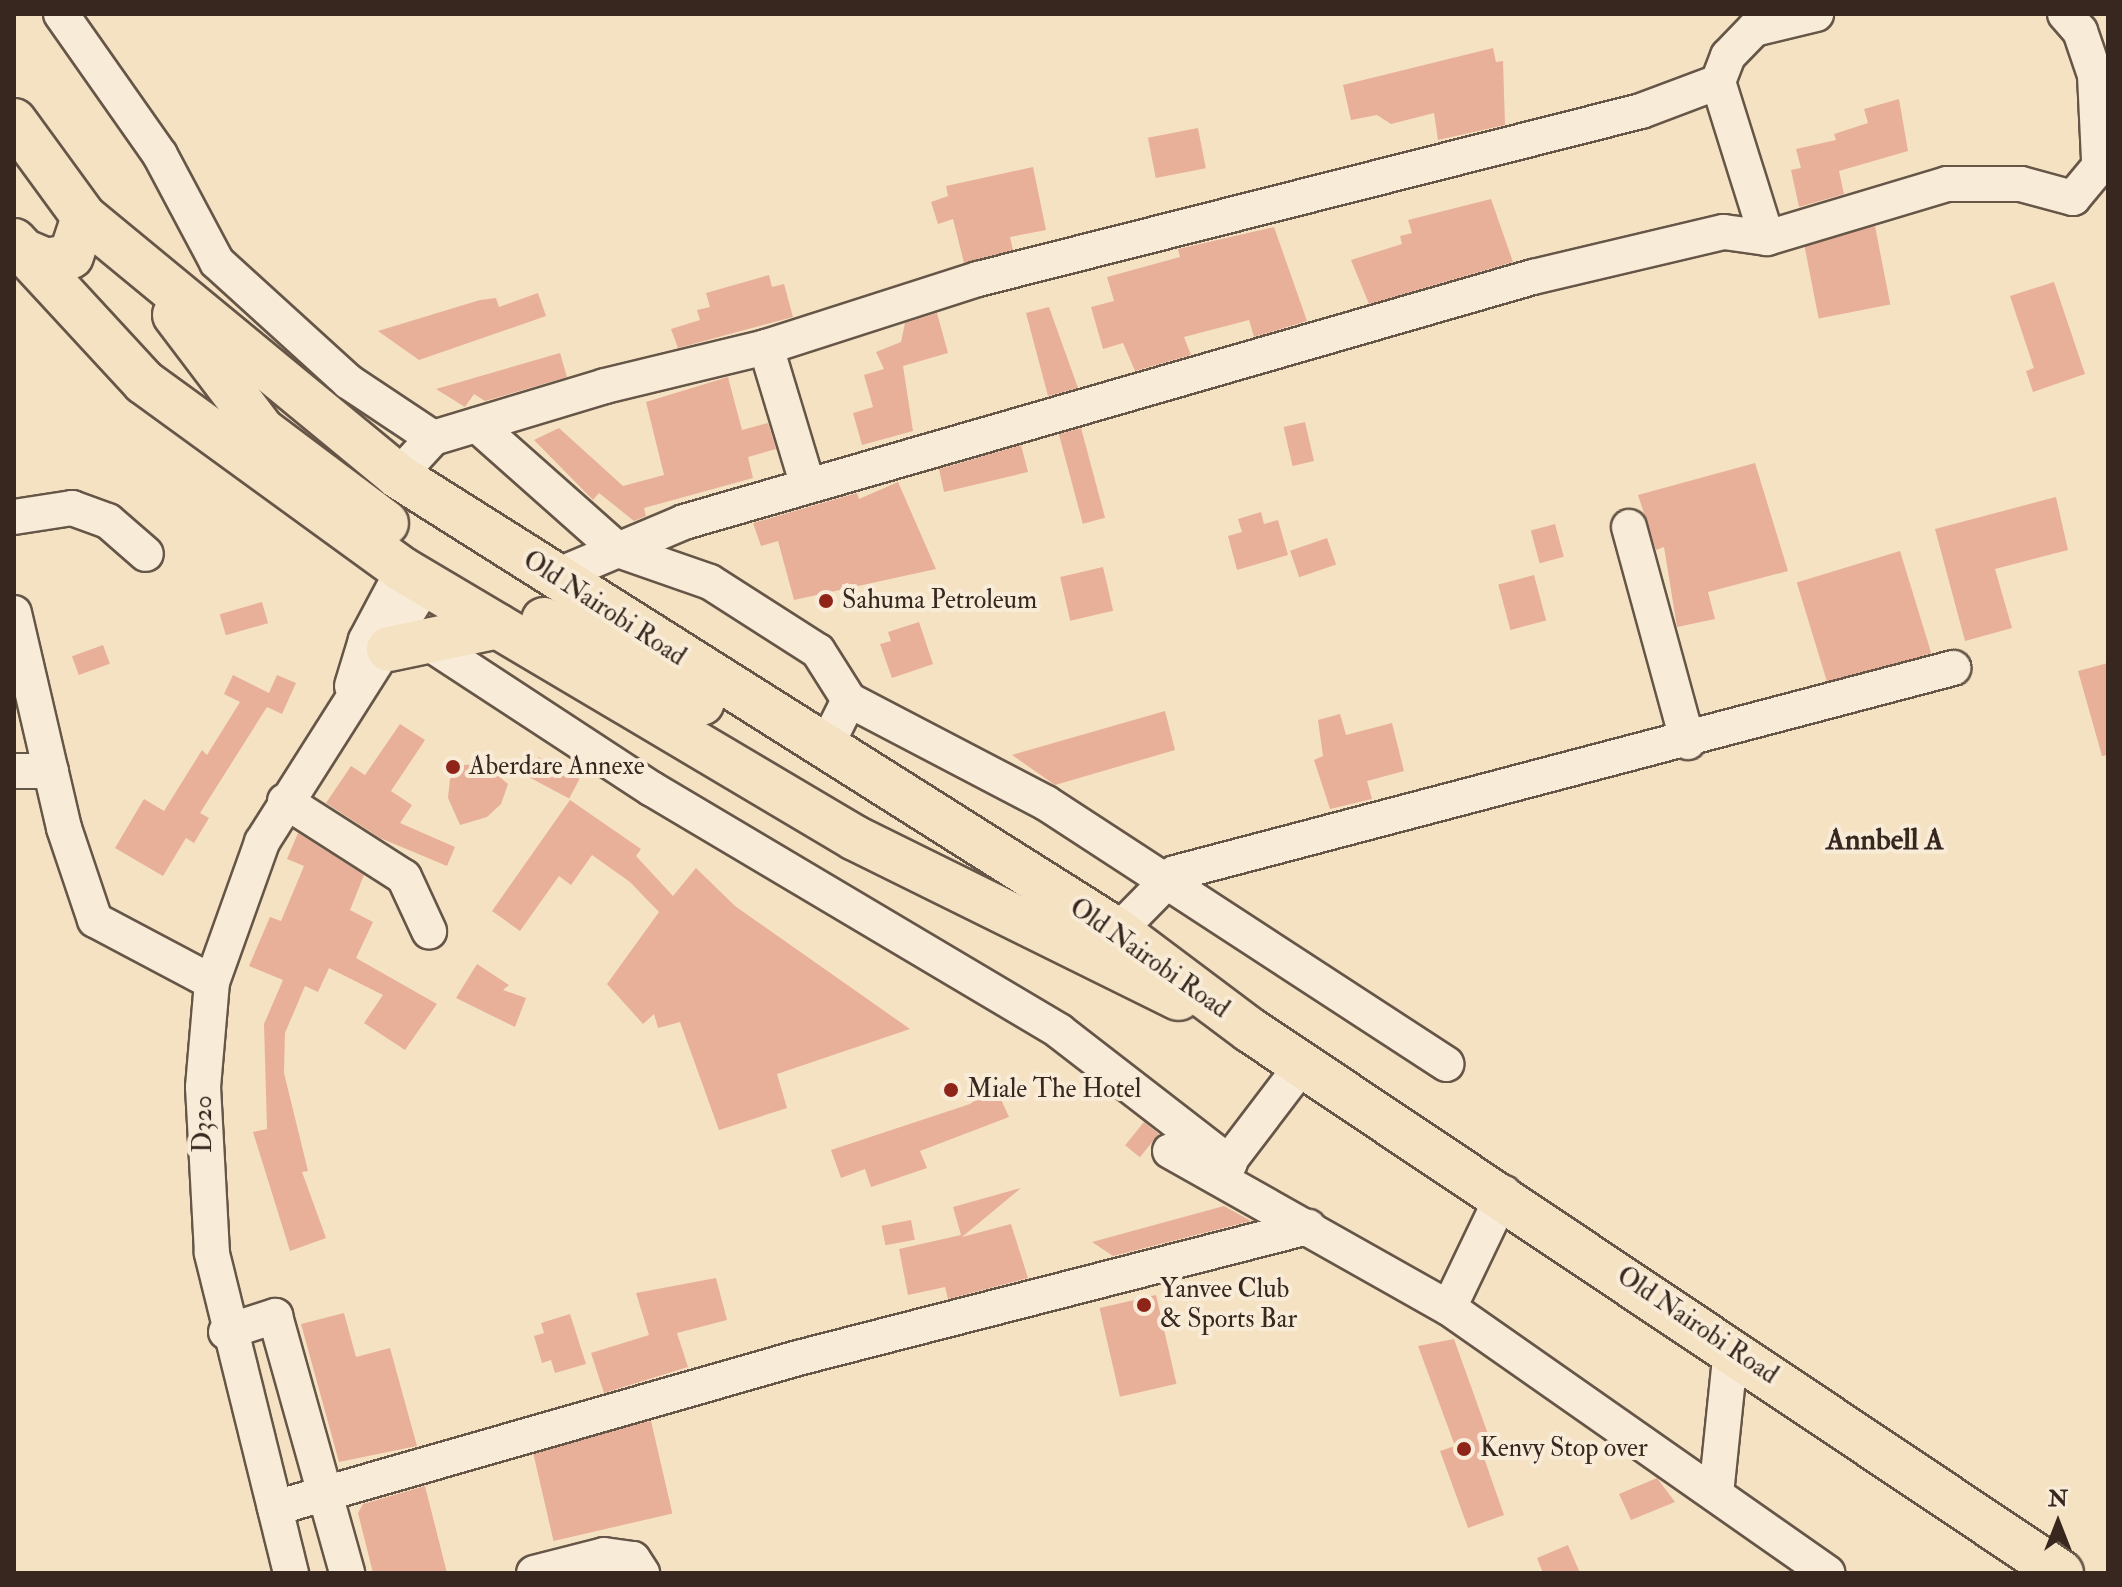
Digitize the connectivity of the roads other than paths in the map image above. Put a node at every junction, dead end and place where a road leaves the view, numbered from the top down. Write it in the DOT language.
graph roads {
  1 [pos="61,14"];
  2 [pos="1816,14"];
  3 [pos="2065,14"];
  4 [pos="1718,82"];
  5 [pos="14,121"];
  6 [pos="2103,158"];
  7 [pos="84,217"];
  8 [pos="1767,238"];
  9 [pos="19,246"];
  10 [pos="149,272"];
  11 [pos="766,347"];
  12 [pos="477,425"];
  13 [pos="433,438"];
  14 [pos="398,476"];
  15 [pos="808,486"];
  16 [pos="14,517"];
  17 [pos="1629,527"];
  18 [pos="618,550"];
  19 [pos="146,554"];
  20 [pos="418,571"];
  21 [pos="554,577"];
  22 [pos="14,613"];
  23 [pos="498,626"];
  24 [pos="405,644"];
  25 [pos="1953,668"];
  26 [pos="349,698"];
  27 [pos="849,700"];
  28 [pos="1688,742"];
  29 [pos="824,750"];
  30 [pos="14,771"];
  31 [pos="51,771"];
  32 [pos="893,793"];
  33 [pos="285,801"];
  34 [pos="1168,880"];
  35 [pos="429,931"];
  36 [pos="1118,931"];
  37 [pos="212,982"];
  38 [pos="1250,1030"];
  39 [pos="1303,1064"];
  40 [pos="1446,1064"];
  41 [pos="1170,1151"];
  42 [pos="1224,1170"];
  43 [pos="1504,1193"];
  44 [pos="1308,1227"];
  45 [pos="1449,1308"];
  46 [pos="226,1332"];
  47 [pos="1731,1350"];
  48 [pos="325,1490"];
  49 [pos="1716,1494"];
  50 [pos="275,1508"];
  51 [pos="291,1573"];
  52 [pos="347,1573"];
  53 [pos="534,1573"];
  54 [pos="642,1573"];
  55 [pos="1828,1573"];
  56 [pos="2061,1573"];
  1 -- 13 [label="street"];
  2 -- 4 [label="street"];
  3 -- 6 [label="street"];
  4 -- 8 [label="street"];
  4 -- 11 [label="street"];
  5 -- 7 [label="highway, Old Nairobi Road"];
  6 -- 8 [label="street"];
  7 -- 9 [label="highway"];
  7 -- 10 [label="highway, Old Nairobi Road"];
  8 -- 15 [label="street"];
  9 -- 20 [label="highway, Old Nairobi Road"];
  10 -- 14 [label="highway, Old Nairobi Road"];
  10 -- 20 [label="highway"];
  11 -- 12 [label="street"];
  11 -- 15 [label="street"];
  12 -- 13 [label="street"];
  12 -- 18 [label="street"];
  13 -- 14 [label="street"];
  14 -- 21 [label="highway, Old Nairobi Road"];
  15 -- 18 [label="street"];
  16 -- 19 [label="street"];
  17 -- 28 [label="street"];
  18 -- 21 [label="street"];
  18 -- 27 [label="street"];
  20 -- 23 [label="highway, Old Nairobi Road"];
  20 -- 24 [label="street, D320"];
  20 -- 26 [label="street, D320"];
  20 -- 32 [label="highway"];
  21 -- 29 [label="highway, Old Nairobi Road"];
  22 -- 31 [label="street"];
  23 -- 24 [label="highway"];
  23 -- 38 [label="highway, Old Nairobi Road"];
  24 -- 26 [label="street, D320"];
  24 -- 42 [label="street"];
  25 -- 28 [label="street"];
  26 -- 33 [label="street, D320 / D320"];
  27 -- 29 [label="street"];
  27 -- 34 [label="street"];
  28 -- 34 [label="street"];
  29 -- 32 [label="highway, Old Nairobi Road"];
  30 -- 31 [label="street"];
  31 -- 37 [label="street"];
  32 -- 36 [label="highway, Old Nairobi Road"];
  33 -- 35 [label="street"];
  33 -- 37 [label="street, D320 / D320"];
  34 -- 36 [label="street"];
  34 -- 40 [label="street"];
  36 -- 38 [label="highway, Old Nairobi Road"];
  37 -- 46 [label="street, D320 / D320"];
  38 -- 39 [label="highway, Old Nairobi Road"];
  39 -- 42 [label="street"];
  39 -- 43 [label="highway, Old Nairobi Road"];
  41 -- 42 [label="street"];
  42 -- 44 [label="street"];
  43 -- 45 [label="street"];
  43 -- 47 [label="highway, Old Nairobi Road"];
  44 -- 45 [label="street"];
  44 -- 48 [label="street"];
  45 -- 49 [label="street"];
  46 -- 48 [label="street"];
  46 -- 50 [label="street, D320 / D320"];
  47 -- 49 [label="street"];
  47 -- 56 [label="highway, Old Nairobi Road"];
  48 -- 50 [label="street"];
  48 -- 52 [label="street"];
  49 -- 55 [label="street"];
  50 -- 51 [label="street, D320 / D320"];
  53 -- 54 [label="street"];
}
